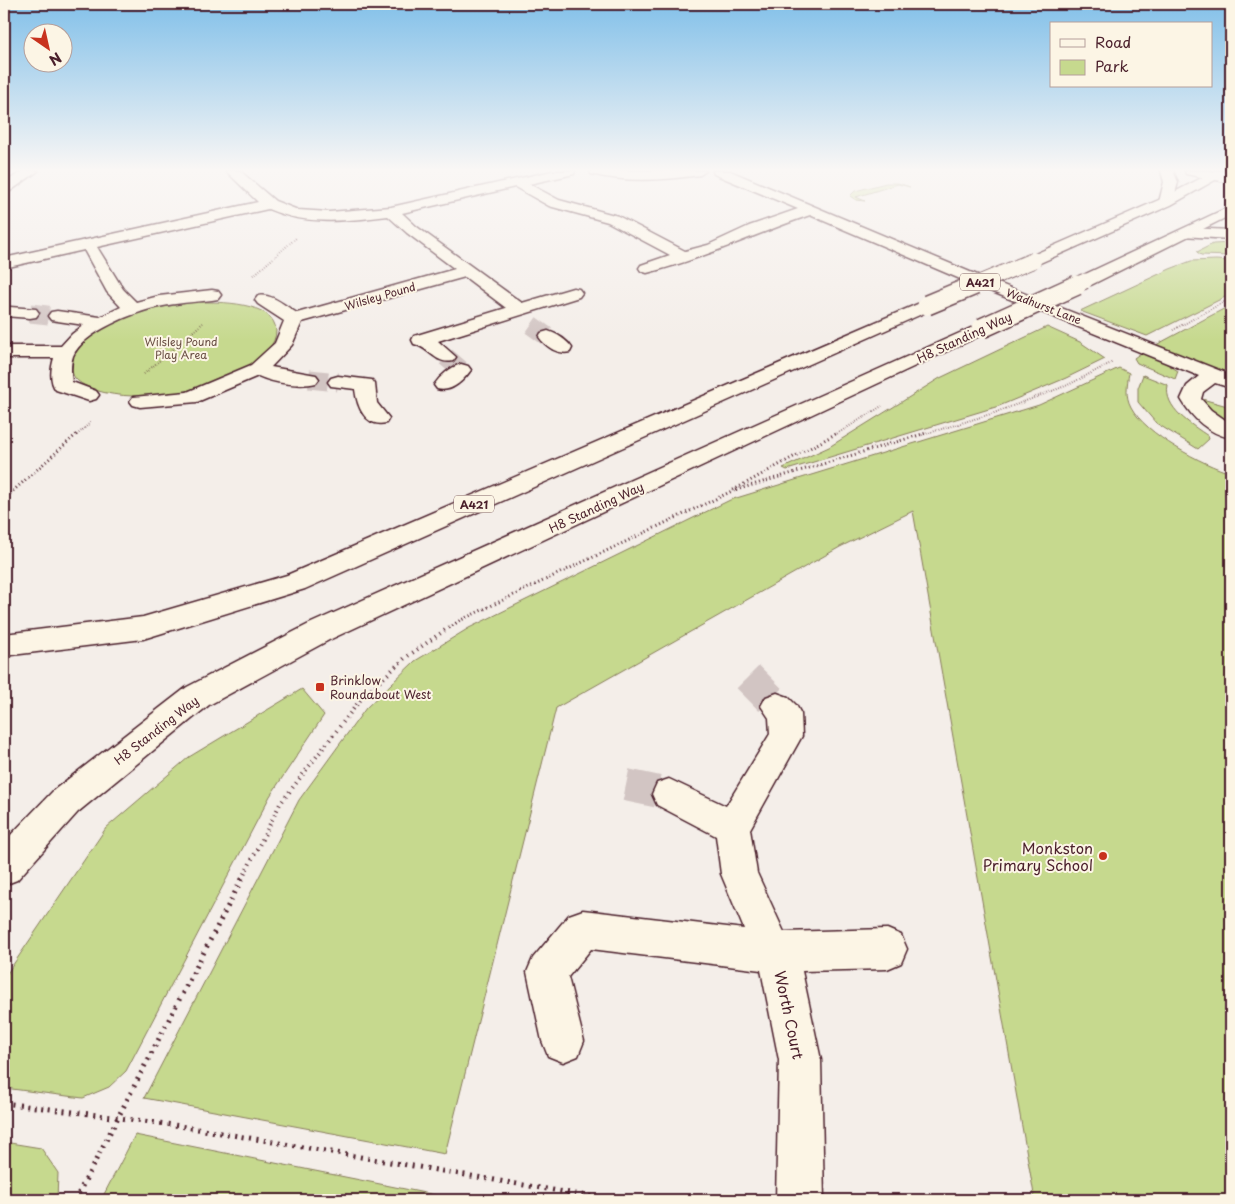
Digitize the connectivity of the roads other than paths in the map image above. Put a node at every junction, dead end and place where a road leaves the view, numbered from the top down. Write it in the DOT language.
graph roads {
  1 [pos="167,227"];
  2 [pos="409,227"];
  3 [pos="628,227"];
  4 [pos="759,227"];
  5 [pos="852,227"];
  6 [pos="1109,227"];
  7 [pos="1198,227"];
  8 [pos="1187,233"];
  9 [pos="1231,235"];
  10 [pos="88,245"];
  11 [pos="683,256"];
  12 [pos="4,263"];
  13 [pos="647,268"];
  14 [pos="467,271"];
  15 [pos="573,292"];
  16 [pos="212,295"];
  17 [pos="264,300"];
  18 [pos="134,308"];
  19 [pos="516,310"];
  20 [pos="10,312"];
  21 [pos="30,314"];
  22 [pos="58,316"];
  23 [pos="294,319"];
  24 [pos="100,322"];
  25 [pos="531,325"];
  26 [pos="66,351"];
  27 [pos="4,352"];
  28 [pos="258,369"];
  29 [pos="1212,376"];
  30 [pos="309,379"];
  31 [pos="338,382"];
  32 [pos="1231,382"];
  33 [pos="444,385"];
  34 [pos="89,395"];
  35 [pos="140,401"];
  36 [pos="378,418"];
  37 [pos="1231,432"];
  38 [pos="4,645"];
  39 [pos="777,706"];
  40 [pos="669,794"];
  41 [pos="732,827"];
  42 [pos="4,868"];
  43 [pos="887,949"];
  44 [pos="774,952"];
  45 [pos="563,1041"];
  46 [pos="800,1200"];
  1 -- 10 [label="main road"];
  2 -- 14 [label="main road"];
  3 -- 11 [label="main road"];
  4 -- 11 [label="main road"];
  5 -- 29 [label="main road, Wadhurst Lane"];
  6 -- 38 [label="main road, A421, bridge"];
  7 -- 8 [label="main road, H8 Standing Way"];
  8 -- 9 [label="main road"];
  8 -- 42 [label="main road, H8 Standing Way, bridge"];
  10 -- 12 [label="main road"];
  10 -- 18 [label="main road"];
  11 -- 13 [label="main road"];
  14 -- 19 [label="main road"];
  14 -- 23 [label="main road, Wilsley Pound"];
  15 -- 19 [label="main road"];
  16 -- 18 [label="main road"];
  17 -- 23 [label="main road"];
  18 -- 24 [label="main road"];
  19 -- 25 [label="main road"];
  19 -- 33 [label="main road"];
  20 -- 21 [label="main road"];
  22 -- 24 [label="main road"];
  23 -- 28 [label="main road"];
  24 -- 26 [label="main road"];
  26 -- 27 [label="main road"];
  26 -- 34 [label="main road"];
  28 -- 30 [label="main road"];
  28 -- 35 [label="main road"];
  29 -- 32 [label="main road, Wadhurst Lane"];
  29 -- 37 [label="main road"];
  31 -- 36 [label="main road"];
  39 -- 41 [label="main road"];
  40 -- 41 [label="main road"];
  41 -- 44 [label="main road, Worth Court"];
  43 -- 44 [label="main road"];
  44 -- 45 [label="main road"];
  44 -- 46 [label="main road, Worth Court"];
}
